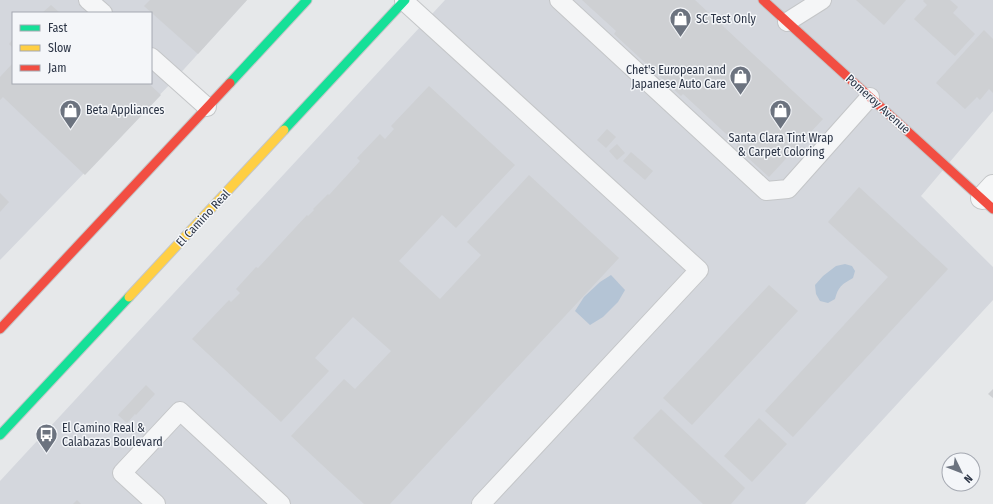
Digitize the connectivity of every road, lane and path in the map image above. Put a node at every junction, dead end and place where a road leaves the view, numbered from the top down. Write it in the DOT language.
graph roads {
  1 [pos="88,0"];
  2 [pos="307,0"];
  3 [pos="559,0"];
  4 [pos="763,0"];
  5 [pos="822,0"];
  6 [pos="405,1"];
  7 [pos="102,12"];
  8 [pos="787,22"];
  9 [pos="152,58"];
  10 [pos="870,97"];
  11 [pos="207,107"];
  12 [pos="989,197"];
  13 [pos="0,329"];
  14 [pos="0,435"];
  15 [pos="156,504"];
  16 [pos="281,504"];
  17 [pos="481,504"];
  1 -- 7 [label="lane"];
  2 -- 11 [label="main road"];
  3 -- 10 [label="lane"];
  4 -- 8 [label="main road, Pomeroy Avenue"];
  5 -- 8 [label="lane"];
  6 -- 14 [label="main road, El Camino Real"];
  6 -- 17 [label="lane"];
  8 -- 10 [label="main road, Pomeroy Avenue"];
  9 -- 11 [label="lane"];
  10 -- 12 [label="main road, Pomeroy Avenue"];
  11 -- 13 [label="main road"];
  15 -- 16 [label="lane"];
}
